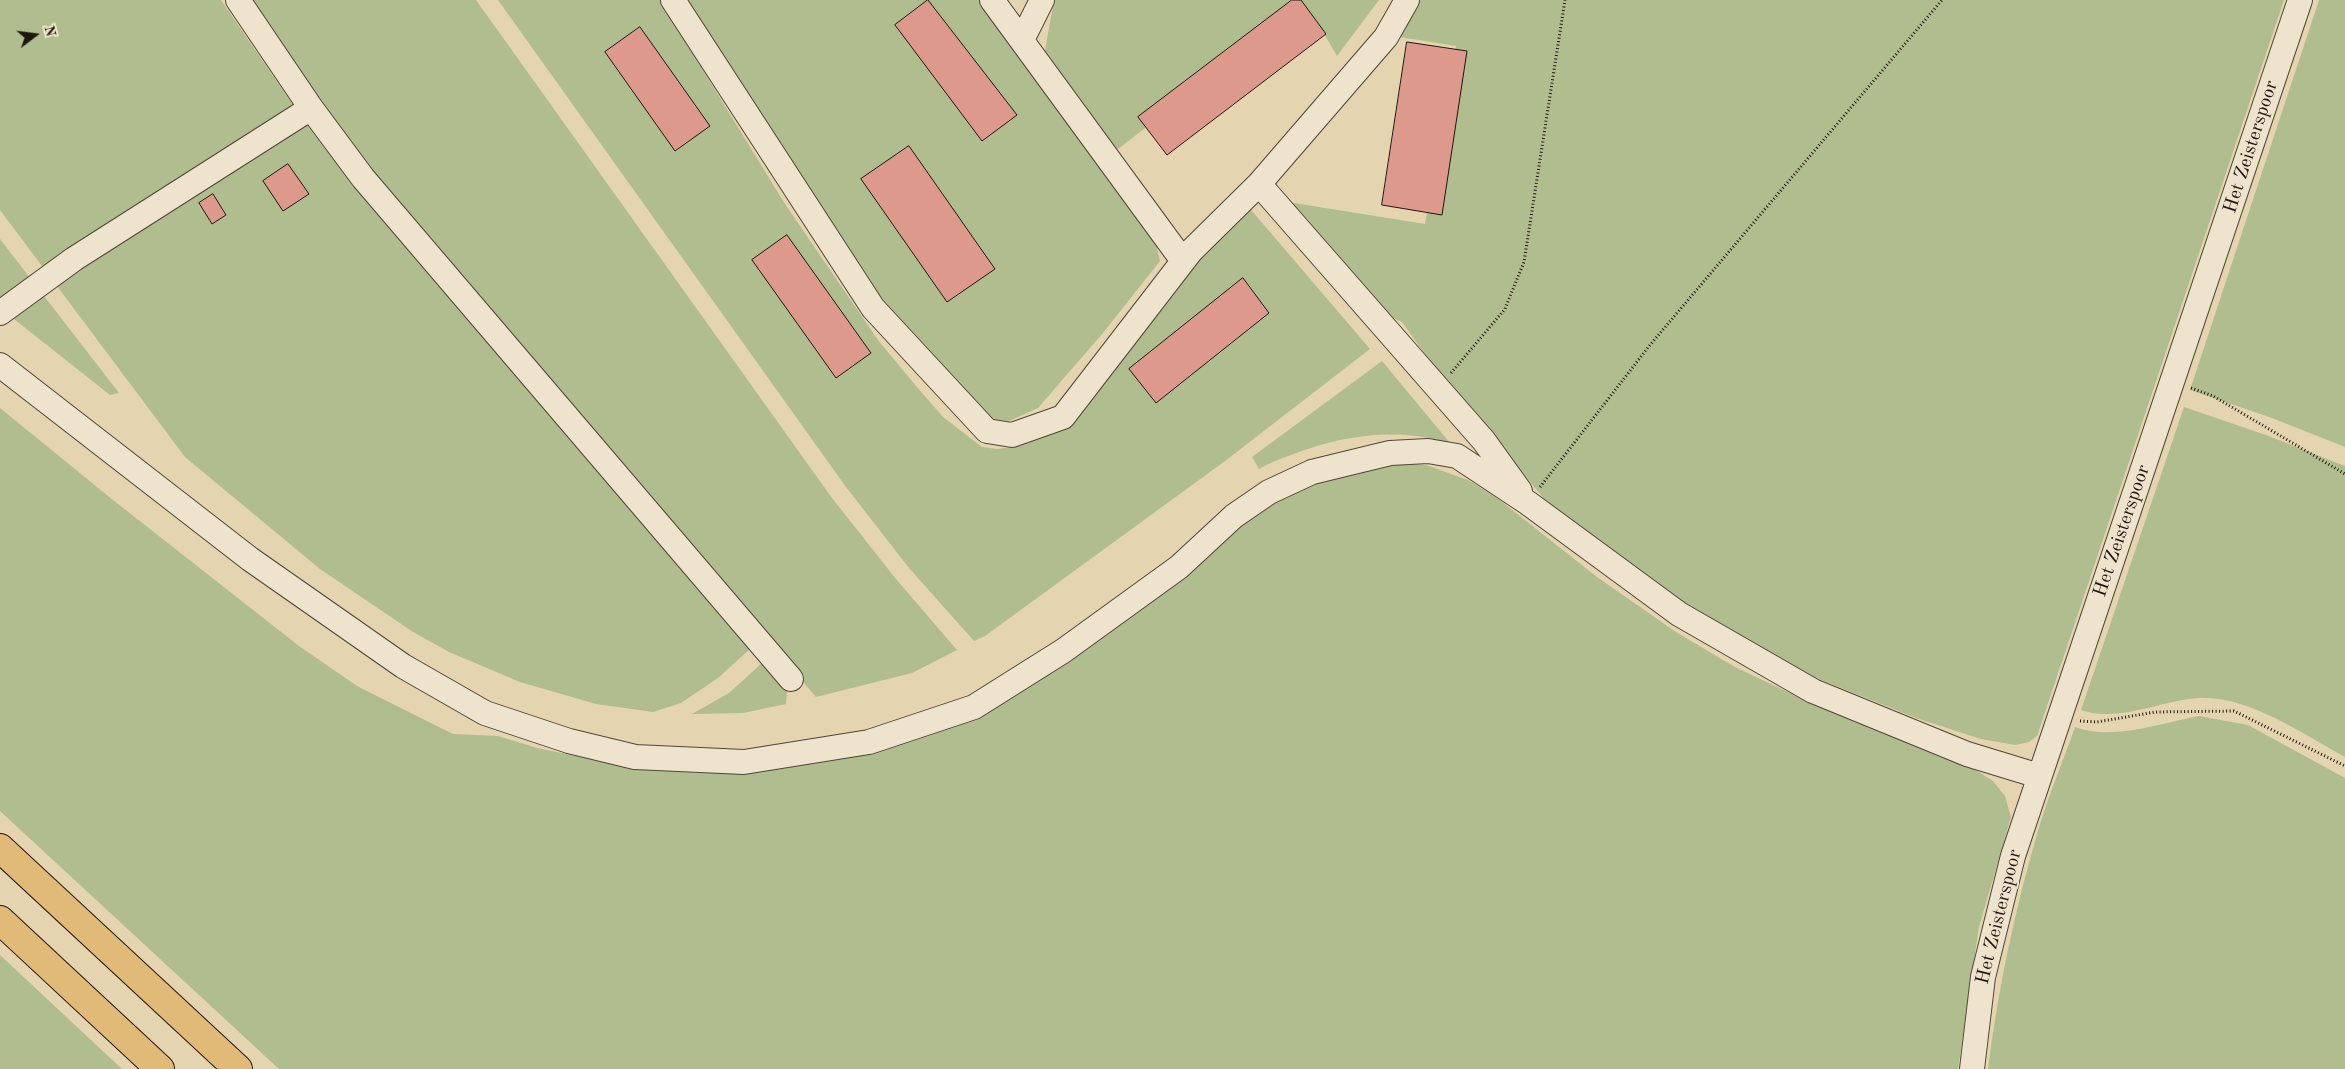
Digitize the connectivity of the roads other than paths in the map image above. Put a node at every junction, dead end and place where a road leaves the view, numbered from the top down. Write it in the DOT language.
graph roads {
  1 [pos="238,0"];
  2 [pos="673,0"];
  3 [pos="992,0"];
  4 [pos="1042,0"];
  5 [pos="1407,0"];
  6 [pos="2300,0"];
  7 [pos="1022,40"];
  8 [pos="311,108"];
  9 [pos="1259,184"];
  10 [pos="1183,261"];
  11 [pos="0,313"];
  12 [pos="0,365"];
  13 [pos="1528,503"];
  14 [pos="791,679"];
  15 [pos="2039,776"];
  16 [pos="0,848"];
  17 [pos="0,920"];
  18 [pos="160,1069"];
  19 [pos="238,1069"];
  20 [pos="1972,1069"];
  1 -- 8 [label="street"];
  2 -- 10 [label="street"];
  3 -- 7 [label="street"];
  4 -- 7 [label="street"];
  5 -- 9 [label="street"];
  6 -- 15 [label="street, Het Zeisterspoor"];
  7 -- 10 [label="street"];
  8 -- 11 [label="street"];
  8 -- 14 [label="street"];
  9 -- 10 [label="street"];
  9 -- 13 [label="street"];
  12 -- 13 [label="street"];
  13 -- 15 [label="street"];
  15 -- 20 [label="street, Het Zeisterspoor"];
  16 -- 19 [label="highway"];
  17 -- 18 [label="highway"];
}
